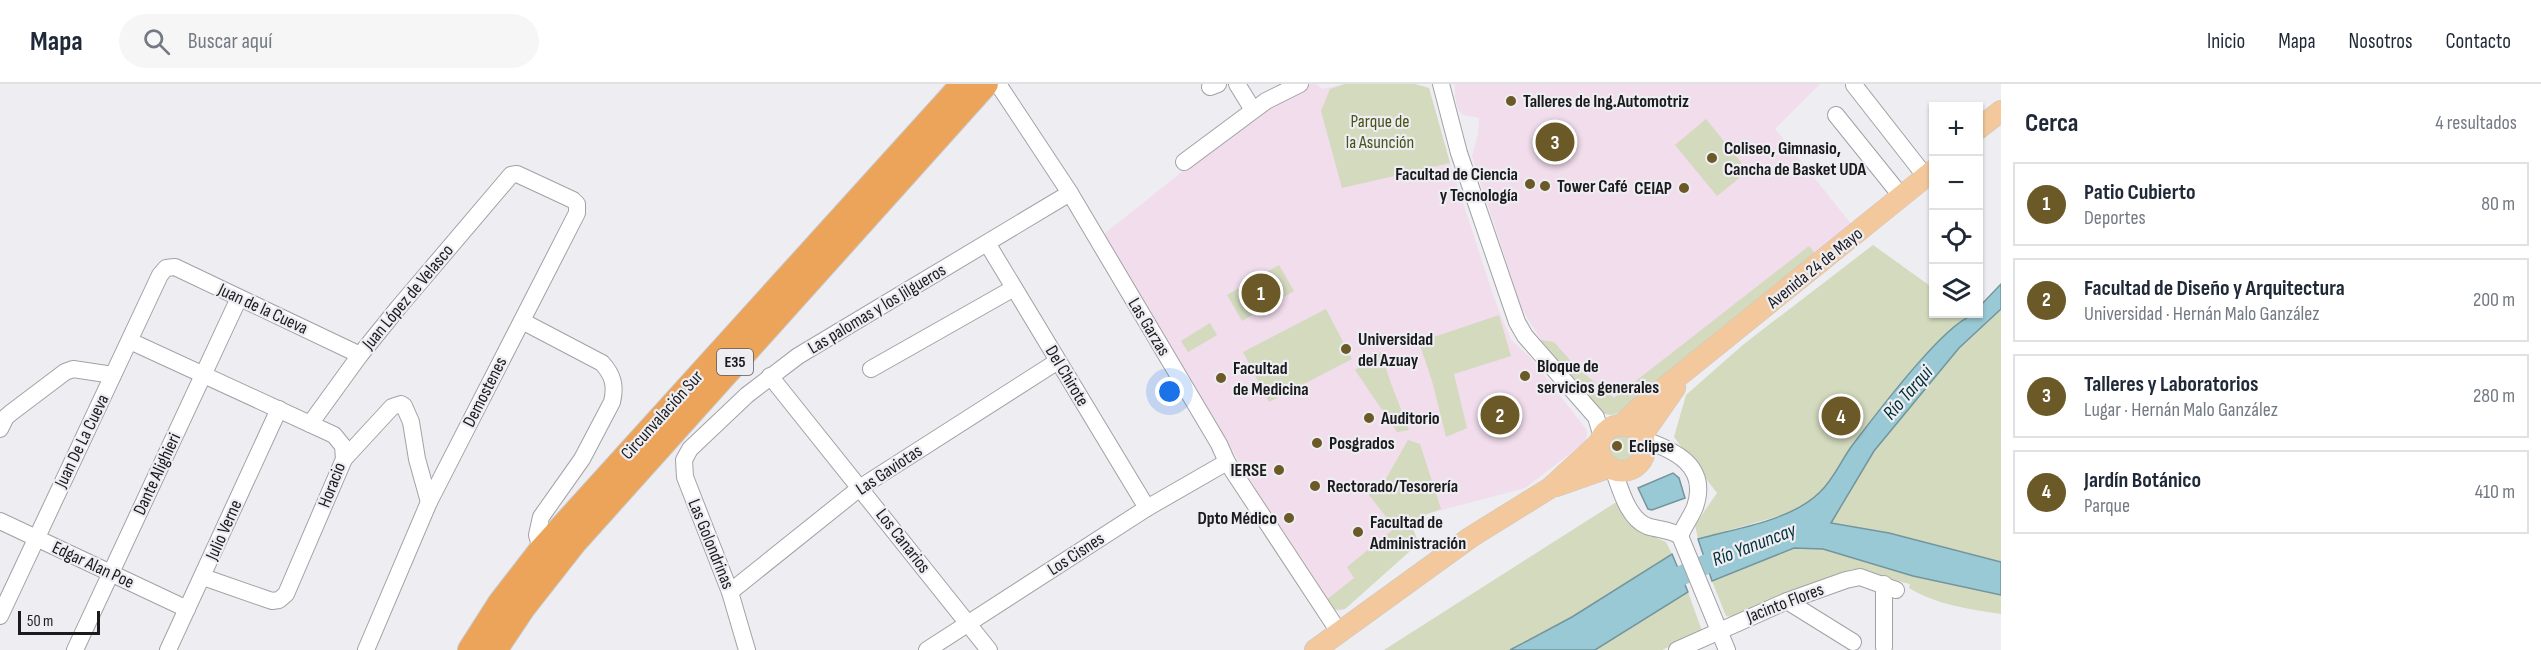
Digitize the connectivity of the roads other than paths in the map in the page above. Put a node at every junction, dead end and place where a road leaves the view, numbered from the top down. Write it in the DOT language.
graph roads {
  1 [pos="963,84"];
  2 [pos="986,84"];
  3 [pos="998,84"];
  4 [pos="1237,84"];
  5 [pos="1300,84"];
  6 [pos="1441,84"];
  7 [pos="1854,86"];
  8 [pos="1253,110"];
  9 [pos="2001,111"];
  10 [pos="1836,115"];
  11 [pos="1983,125"];
  12 [pos="1184,162"];
  13 [pos="1929,172"];
  14 [pos="1929,174"];
  15 [pos="511,175"];
  16 [pos="1070,193"];
  17 [pos="1902,197"];
  18 [pos="987,243"];
  19 [pos="166,268"];
  20 [pos="1014,288"];
  21 [pos="239,298"];
  22 [pos="522,321"];
  23 [pos="130,341"];
  24 [pos="360,355"];
  25 [pos="1058,361"];
  26 [pos="1694,364"];
  27 [pos="872,369"];
  28 [pos="203,374"];
  29 [pos="113,375"];
  30 [pos="770,376"];
  31 [pos="279,409"];
  32 [pos="310,424"];
  33 [pos="0,429"];
  34 [pos="1610,433"];
  35 [pos="1642,438"];
  36 [pos="697,442"];
  37 [pos="344,459"];
  38 [pos="1227,462"];
  39 [pos="1611,468"];
  40 [pos="861,488"];
  41 [pos="1550,488"];
  42 [pos="429,502"];
  43 [pos="1148,508"];
  44 [pos="0,522"];
  45 [pos="1680,536"];
  46 [pos="36,538"];
  47 [pos="541,550"];
  48 [pos="111,573"];
  49 [pos="202,577"];
  50 [pos="730,592"];
  51 [pos="1787,601"];
  52 [pos="187,609"];
  53 [pos="0,616"];
  54 [pos="968,624"];
  55 [pos="1719,630"];
  56 [pos="1339,632"];
  57 [pos="1853,642"];
  58 [pos="1884,647"];
  59 [pos="75,650"];
  60 [pos="168,650"];
  61 [pos="366,650"];
  62 [pos="470,650"];
  63 [pos="495,650"];
  64 [pos="747,650"];
  65 [pos="927,650"];
  66 [pos="989,650"];
  67 [pos="1315,650"];
  68 [pos="1677,650"];
  69 [pos="1727,650"];
  1 -- 47 [label="highway, Circunvalación Sur / E35"];
  2 -- 63 [label="highway, Circunvalación Sur / E35"];
  3 -- 16 [label="street, Las Garzas"];
  4 -- 8 [label="street"];
  5 -- 8 [label="street"];
  6 -- 34 [label="street"];
  7 -- 13 [label="street"];
  8 -- 12 [label="street"];
  9 -- 11 [label="main road"];
  10 -- 17 [label="street"];
  14 -- 17 [label="main road, Avenida 24 de Mayo"];
  15 -- 22 [label="street, Demostenes"];
  15 -- 24 [label="street, Juan López de Velasco"];
  16 -- 18 [label="street, Las palomas y los Jilgueros"];
  16 -- 38 [label="street, Las Garzas"];
  17 -- 26 [label="main road, Avenida 24 de Mayo"];
  18 -- 20 [label="street, Del Chirote"];
  18 -- 30 [label="street, Las palomas y los Jilgueros"];
  19 -- 21 [label="street, Juan de la Cueva"];
  19 -- 23 [label="street, Juan De La Cueva"];
  20 -- 25 [label="street, Del Chirote"];
  20 -- 27 [label="street"];
  21 -- 24 [label="street, Juan de la Cueva"];
  21 -- 28 [label="street, Dante Alighieri"];
  22 -- 42 [label="street, Demostenes"];
  22 -- 47 [label="street"];
  23 -- 28 [label="street, Horacio"];
  23 -- 29 [label="street, Juan De La Cueva"];
  24 -- 32 [label="street, Juan López de Velasco"];
  25 -- 40 [label="street, Las Gaviotas"];
  25 -- 43 [label="street, Del Chirote"];
  26 -- 34 [label="main road, Avenida 24 de Mayo"];
  26 -- 35 [label="main road, Avenida 24 de Mayo"];
  28 -- 31 [label="street, Horacio"];
  28 -- 48 [label="street, Dante Alighieri"];
  29 -- 33 [label="street"];
  29 -- 46 [label="street, Juan De La Cueva"];
  30 -- 36 [label="street, Las palomas y los Jilgueros"];
  30 -- 40 [label="street, Los Canarios"];
  31 -- 32 [label="street, Horacio"];
  31 -- 49 [label="street, Julio Verne"];
  32 -- 37 [label="street, Horacio"];
  34 -- 35 [label="main road"];
  34 -- 39 [label="main road"];
  34 -- 41 [label="main road, Avenida 24 de Mayo"];
  35 -- 39 [label="main road"];
  35 -- 45 [label="street"];
  36 -- 50 [label="street, Las Golondrinas"];
  37 -- 42 [label="street"];
  37 -- 49 [label="street, Horacio"];
  38 -- 43 [label="street, Los Cisnes"];
  38 -- 56 [label="street, Las Garzas"];
  39 -- 41 [label="main road, Avenida 24 de Mayo"];
  39 -- 45 [label="street"];
  40 -- 50 [label="street, Las Gaviotas"];
  40 -- 54 [label="street, Los Canarios"];
  41 -- 56 [label="main road, Avenida 24 de Mayo"];
  42 -- 61 [label="street, Demostenes"];
  43 -- 54 [label="street, Los Cisnes"];
  44 -- 46 [label="street, Edgar Alan Poe"];
  45 -- 55 [label="street"];
  46 -- 48 [label="street, Edgar Alan Poe"];
  46 -- 53 [label="street, Juan De La Cueva"];
  47 -- 62 [label="highway, Circunvalación Sur / E35"];
  48 -- 52 [label="street, Edgar Alan Poe"];
  48 -- 59 [label="street, Dante Alighieri"];
  49 -- 52 [label="street, Julio Verne"];
  50 -- 64 [label="street, Las Golondrinas"];
  51 -- 55 [label="street, Jacinto Flores"];
  51 -- 57 [label="street"];
  51 -- 58 [label="street, Jacinto Flores"];
  52 -- 60 [label="street, Julio Verne"];
  54 -- 65 [label="street, Los Cisnes"];
  54 -- 66 [label="street, Los Canarios"];
  55 -- 68 [label="street, Jacinto Flores"];
  55 -- 69 [label="street"];
  56 -- 67 [label="main road, Avenida 24 de Mayo"];
}
